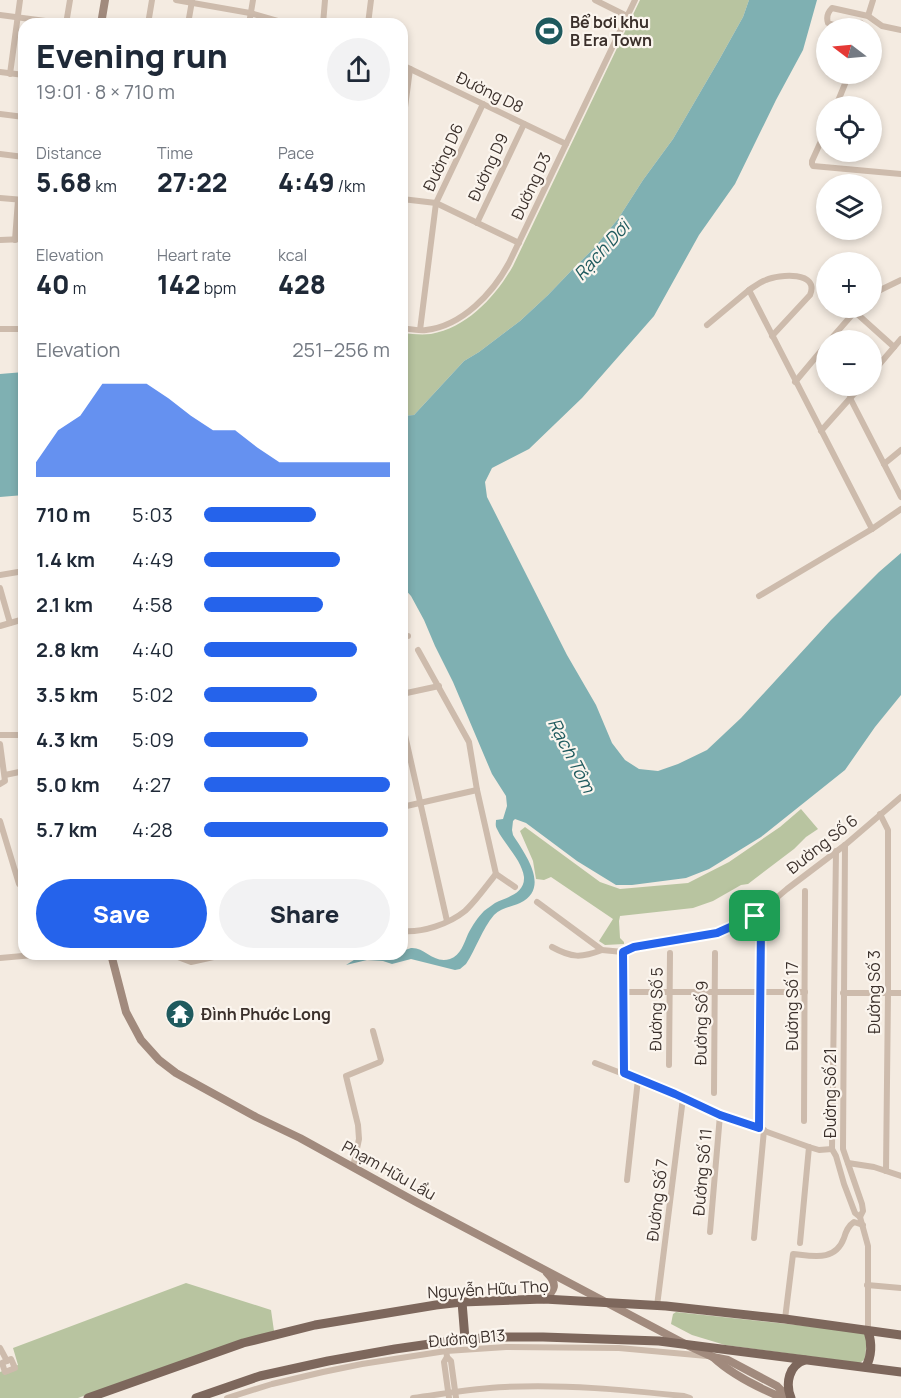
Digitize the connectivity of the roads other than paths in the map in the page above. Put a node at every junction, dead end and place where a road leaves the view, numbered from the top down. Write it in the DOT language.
graph roads {
  1 [pos="20,0"];
  2 [pos="70,0"];
  3 [pos="105,0"];
  4 [pos="152,0"];
  5 [pos="176,0"];
  6 [pos="253,0"];
  7 [pos="326,0"];
  8 [pos="371,0"];
  9 [pos="595,0"];
  10 [pos="635,0"];
  11 [pos="873,0"];
  12 [pos="191,1"];
  13 [pos="250,13"];
  14 [pos="0,15"];
  15 [pos="627,16"];
  16 [pos="868,16"];
  17 [pos="17,17"];
  18 [pos="24,18"];
  19 [pos="68,18"];
  20 [pos="102,18"];
  21 [pos="149,18"];
  22 [pos="189,18"];
  23 [pos="250,18"];
  24 [pos="267,18"];
  25 [pos="323,18"];
  26 [pos="369,18"];
  27 [pos="827,18"];
  28 [pos="901,30"];
  29 [pos="410,69"];
  30 [pos="0,72"];
  31 [pos="10,74"];
  32 [pos="18,75"];
  33 [pos="408,84"];
  34 [pos="483,104"];
  35 [pos="0,114"];
  36 [pos="18,116"];
  37 [pos="524,124"];
  38 [pos="566,144"];
  39 [pos="816,152"];
  40 [pos="0,154"];
  41 [pos="18,156"];
  42 [pos="901,174"];
  43 [pos="0,198"];
  44 [pos="18,200"];
  45 [pos="408,200"];
  46 [pos="436,204"];
  47 [pos="18,220"];
  48 [pos="477,223"];
  49 [pos="0,240"];
  50 [pos="15,240"];
  51 [pos="18,240"];
  52 [pos="519,243"];
  53 [pos="901,279"];
  54 [pos="882,289"];
  55 [pos="749,290"];
  56 [pos="848,318"];
  57 [pos="864,318"];
  58 [pos="707,325"];
  59 [pos="18,328"];
  60 [pos="0,329"];
  61 [pos="408,329"];
  62 [pos="420,330"];
  63 [pos="838,330"];
  64 [pos="772,336"];
  65 [pos="901,339"];
  66 [pos="894,347"];
  67 [pos="816,357"];
  68 [pos="882,361"];
  69 [pos="795,382"];
  70 [pos="850,398"];
  71 [pos="821,431"];
  72 [pos="901,450"];
  73 [pos="884,464"];
  74 [pos="901,497"];
  75 [pos="901,510"];
  76 [pos="872,530"];
  77 [pos="18,572"];
  78 [pos="0,575"];
  79 [pos="0,588"];
  80 [pos="759,596"];
  81 [pos="18,621"];
  82 [pos="10,623"];
  83 [pos="0,626"];
  84 [pos="418,650"];
  85 [pos="439,686"];
  86 [pos="408,693"];
  87 [pos="0,735"];
  88 [pos="18,735"];
  89 [pos="0,744"];
  90 [pos="408,749"];
  91 [pos="18,772"];
  92 [pos="4,775"];
  93 [pos="0,784"];
  94 [pos="477,790"];
  95 [pos="901,797"];
  96 [pos="420,803"];
  97 [pos="408,806"];
  98 [pos="880,814"];
  99 [pos="0,820"];
  100 [pos="845,845"];
  101 [pos="836,851"];
  102 [pos="496,874"];
  103 [pos="18,881"];
  104 [pos="515,887"];
  105 [pos="805,891"];
  106 [pos="537,902"];
  107 [pos="755,916"];
  108 [pos="447,921"];
  109 [pos="408,931"];
  110 [pos="552,947"];
  111 [pos="602,950"];
  112 [pos="623,952"];
  113 [pos="670,953"];
  114 [pos="715,953"];
  115 [pos="18,956"];
  116 [pos="0,958"];
  117 [pos="113,960"];
  118 [pos="624,992"];
  119 [pos="670,992"];
  120 [pos="715,992"];
  121 [pos="761,992"];
  122 [pos="805,992"];
  123 [pos="843,993"];
  124 [pos="888,993"];
  125 [pos="901,993"];
  126 [pos="373,1031"];
  127 [pos="596,1063"];
  128 [pos="669,1065"];
  129 [pos="624,1073"];
  130 [pos="638,1079"];
  131 [pos="714,1094"];
  132 [pos="683,1098"];
  133 [pos="720,1115"];
  134 [pos="804,1121"];
  135 [pos="762,1129"];
  136 [pos="809,1147"];
  137 [pos="832,1149"];
  138 [pos="848,1163"];
  139 [pos="353,1167"];
  140 [pos="886,1171"];
  141 [pos="901,1176"];
  142 [pos="627,1180"];
  143 [pos="860,1217"];
  144 [pos="863,1225"];
  145 [pos="710,1232"];
  146 [pos="754,1238"];
  147 [pos="800,1243"];
  148 [pos="542,1269"];
  149 [pos="867,1285"];
  150 [pos="901,1288"];
  151 [pos="544,1299"];
  152 [pos="462,1302"];
  153 [pos="605,1302"];
  154 [pos="657,1306"];
  155 [pos="785,1319"];
  156 [pos="868,1331"];
  157 [pos="901,1335"];
  158 [pos="465,1339"];
  159 [pos="687,1346"];
  160 [pos="0,1348"];
  161 [pos="446,1350"];
  162 [pos="713,1357"];
  163 [pos="805,1360"];
  164 [pos="3,1362"];
  165 [pos="866,1367"];
  166 [pos="901,1372"];
  167 [pos="452,1395"];
  168 [pos="88,1398"];
  169 [pos="196,1398"];
  170 [pos="227,1398"];
  171 [pos="413,1398"];
  172 [pos="690,1398"];
  173 [pos="783,1398"];
  174 [pos="790,1398"];
  1 -- 17 [label="street"];
  2 -- 19 [label="street"];
  3 -- 20 [label="main road"];
  4 -- 21 [label="street"];
  5 -- 12 [label="street"];
  6 -- 13 [label="street"];
  7 -- 25 [label="street"];
  8 -- 26 [label="street"];
  9 -- 15 [label="street"];
  10 -- 15 [label="street, Đường D3"];
  11 -- 16 [label="street"];
  12 -- 13 [label="street"];
  12 -- 22 [label="street"];
  13 -- 23 [label="street"];
  13 -- 24 [label="street"];
  14 -- 17 [label="street"];
  15 -- 38 [label="street, Đường D3"];
  16 -- 27 [label="street"];
  16 -- 28 [label="street"];
  17 -- 18 [label="street"];
  17 -- 31 [label="street"];
  29 -- 33 [label="street"];
  29 -- 34 [label="street, Đường D8"];
  30 -- 31 [label="street"];
  31 -- 32 [label="street"];
  34 -- 37 [label="street, Đường D8"];
  34 -- 46 [label="street, Đường D6"];
  35 -- 36 [label="street"];
  37 -- 38 [label="street, Đường D8"];
  37 -- 48 [label="street, Đường D9"];
  38 -- 52 [label="street, Đường D3"];
  39 -- 42 [label="street"];
  40 -- 41 [label="street"];
  43 -- 44 [label="street"];
  45 -- 46 [label="street"];
  46 -- 48 [label="street"];
  46 -- 62 [label="street, Đường D6"];
  47 -- 50 [label="street"];
  48 -- 52 [label="street"];
  49 -- 50 [label="street"];
  50 -- 51 [label="street"];
  52 -- 62 [label="street, Đường D3"];
  53 -- 54 [label="street"];
  55 -- 58 [label="street"];
  55 -- 64 [label="street"];
  55 -- 64 [label="street"];
  56 -- 63 [label="street"];
  57 -- 66 [label="street"];
  59 -- 60 [label="street"];
  61 -- 62 [label="street, Đường D3"];
  64 -- 69 [label="street"];
  65 -- 66 [label="street"];
  66 -- 68 [label="street"];
  67 -- 69 [label="street"];
  69 -- 71 [label="street"];
  70 -- 71 [label="street"];
  70 -- 73 [label="street"];
  71 -- 76 [label="street"];
  72 -- 73 [label="street"];
  73 -- 74 [label="street"];
  75 -- 76 [label="street"];
  76 -- 80 [label="street"];
  77 -- 78 [label="street"];
  79 -- 82 [label="street"];
  81 -- 82 [label="street"];
  82 -- 83 [label="street"];
  84 -- 85 [label="street"];
  85 -- 86 [label="street"];
  85 -- 94 [label="street"];
  87 -- 88 [label="street"];
  89 -- 92 [label="street"];
  90 -- 96 [label="street"];
  91 -- 92 [label="street"];
  92 -- 93 [label="street"];
  94 -- 96 [label="street"];
  94 -- 102 [label="street"];
  95 -- 98 [label="street, Đường Số 6"];
  96 -- 97 [label="street"];
  96 -- 108 [label="street"];
  98 -- 100 [label="street, Đường Số 6"];
  98 -- 124 [label="street, Đường Số 3"];
  99 -- 103 [label="street"];
  100 -- 101 [label="street, Đường Số 6"];
  100 -- 123 [label="street, Đường Số 21"];
  101 -- 107 [label="street, Đường Số 6"];
  101 -- 137 [label="street, Đường Số 21"];
  102 -- 104 [label="street"];
  102 -- 108 [label="street"];
  105 -- 122 [label="street, Đường Số 17"];
  106 -- 111 [label="street"];
  107 -- 112 [label="street, Đường Số 6"];
  107 -- 121 [label="street"];
  108 -- 109 [label="street"];
  110 -- 111 [label="street"];
  111 -- 112 [label="street"];
  112 -- 118 [label="street"];
  113 -- 119 [label="street, Đường Số 5"];
  114 -- 120 [label="street, Đường Số 9"];
  115 -- 116 [label="street"];
  117 -- 139 [label="main road, Phạm Hữu Lầu"];
  118 -- 119 [label="street"];
  118 -- 129 [label="street"];
  119 -- 120 [label="street"];
  119 -- 128 [label="street, Đường Số 5"];
  120 -- 121 [label="street"];
  120 -- 131 [label="street, Đường Số 9"];
  121 -- 122 [label="street"];
  121 -- 135 [label="street"];
  122 -- 134 [label="street, Đường Số 17"];
  123 -- 124 [label="street"];
  123 -- 138 [label="street, Đường Số 21"];
  124 -- 125 [label="street"];
  124 -- 140 [label="street, Đường Số 3"];
  126 -- 139 [label="street"];
  127 -- 129 [label="street"];
  129 -- 130 [label="street"];
  130 -- 132 [label="street"];
  130 -- 142 [label="street"];
  132 -- 133 [label="street"];
  132 -- 154 [label="street, Đường Số 7"];
  133 -- 135 [label="street"];
  133 -- 145 [label="street, Đường Số 11"];
  135 -- 136 [label="street"];
  135 -- 146 [label="street"];
  136 -- 137 [label="street"];
  136 -- 147 [label="street"];
  137 -- 143 [label="street, Đường Số 21"];
  138 -- 140 [label="street"];
  138 -- 143 [label="street, Đường Số 21"];
  139 -- 148 [label="main road, Phạm Hữu Lầu"];
  140 -- 141 [label="street"];
  143 -- 144 [label="street"];
  144 -- 149 [label="street"];
  144 -- 155 [label="street"];
  148 -- 151 [label="main road"];
  148 -- 153 [label="main road, Phạm Hữu Lầu"];
  149 -- 150 [label="street"];
  149 -- 156 [label="street"];
  151 -- 152 [label="main road, Nguyễn Hữu Thọ"];
  151 -- 153 [label="main road, Nguyễn Hữu Thọ"];
  152 -- 158 [label="main road"];
  152 -- 168 [label="main road, Nguyễn Hữu Thọ"];
  153 -- 154 [label="main road, Nguyễn Hữu Thọ"];
  153 -- 159 [label="main road, Phạm Hữu Lầu"];
  154 -- 155 [label="main road, Nguyễn Hữu Thọ"];
  155 -- 156 [label="main road, Nguyễn Hữu Thọ"];
  156 -- 157 [label="main road, Nguyễn Hữu Thọ"];
  156 -- 165 [label="main road"];
  158 -- 159 [label="main road"];
  158 -- 161 [label="main road"];
  159 -- 162 [label="main road, Phạm Hữu Lầu"];
  159 -- 163 [label="main road"];
  160 -- 164 [label="street"];
  161 -- 162 [label="street, Đường B13"];
  161 -- 167 [label="street"];
  161 -- 169 [label="main road"];
  161 -- 170 [label="street, Đường B13"];
  162 -- 173 [label="main road, Phạm Hữu Lầu"];
  162 -- 174 [label="main road, Phạm Hữu Lầu"];
  163 -- 165 [label="main road"];
  163 -- 174 [label="main road"];
  165 -- 166 [label="main road"];
  167 -- 171 [label="street"];
  167 -- 172 [label="street"];
}
